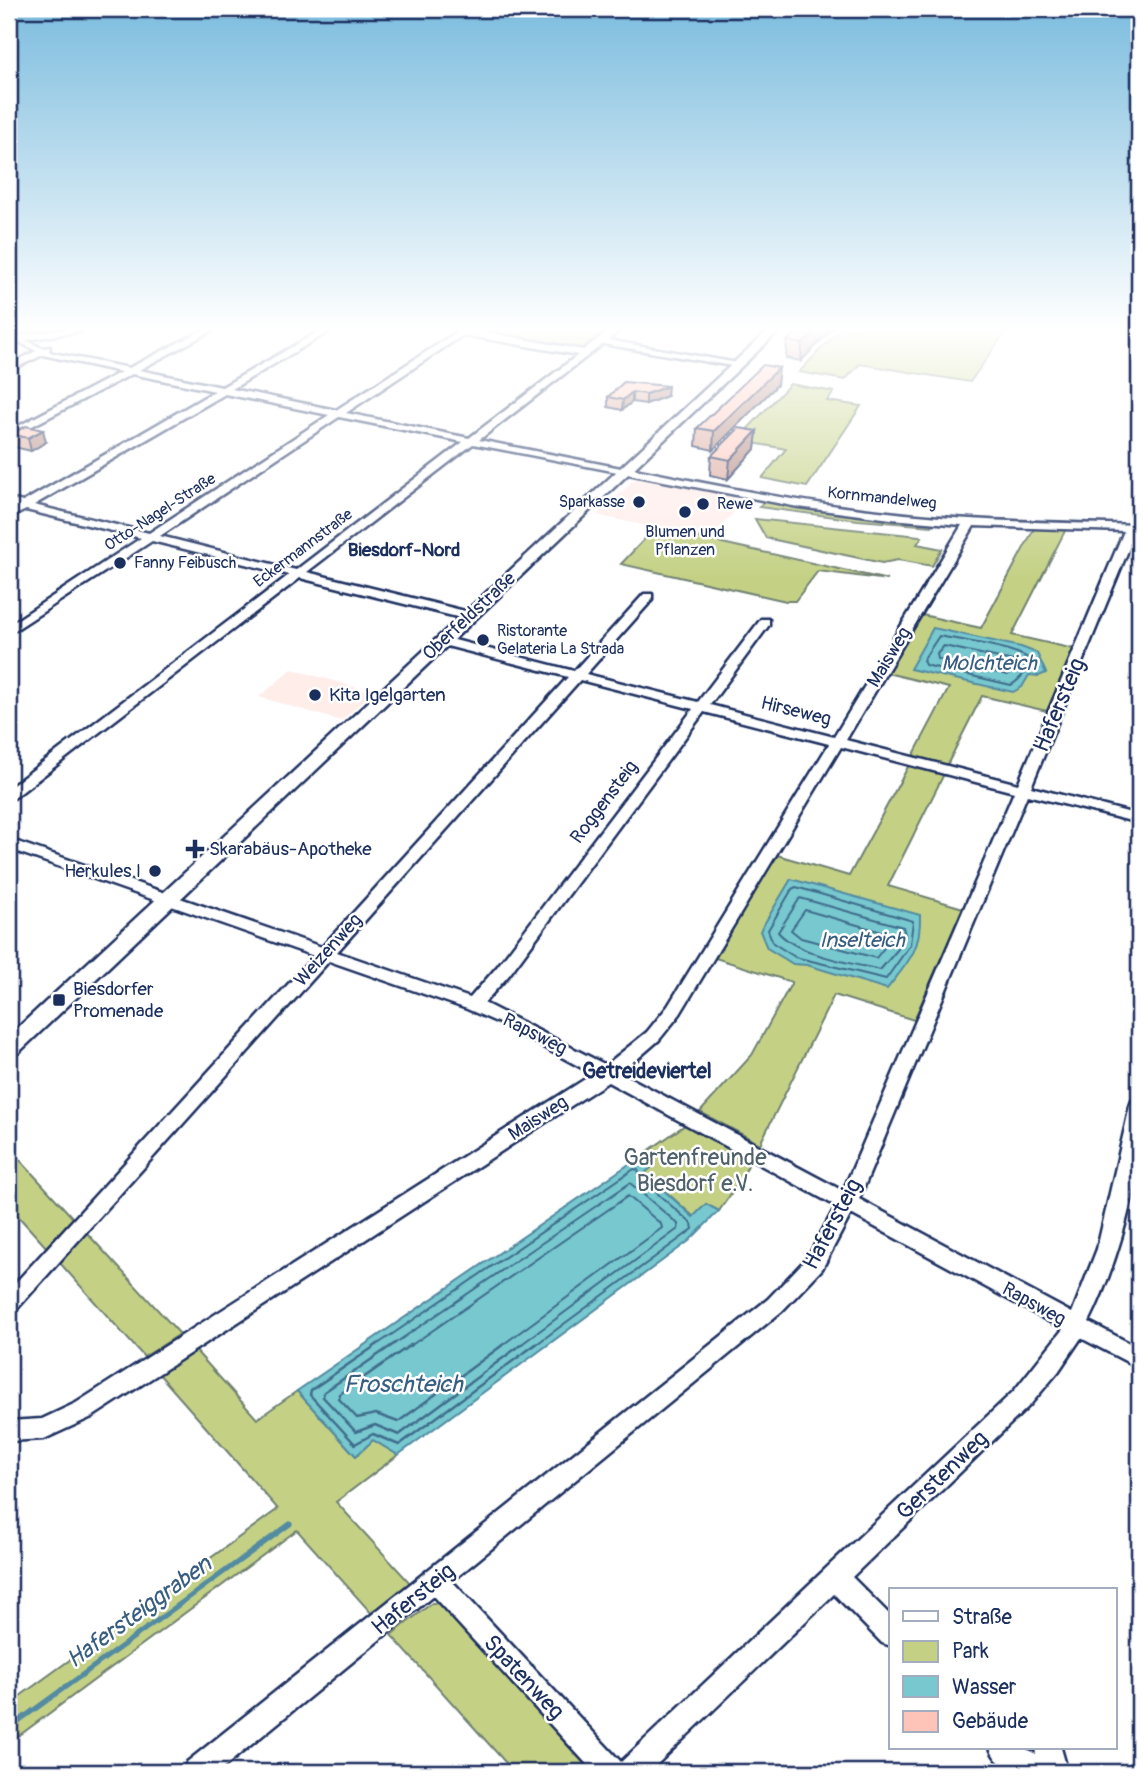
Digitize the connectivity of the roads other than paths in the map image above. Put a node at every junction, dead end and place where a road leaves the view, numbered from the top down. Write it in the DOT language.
graph roads {
  1 [pos="55,411"];
  2 [pos="188,411"];
  3 [pos="323,411"];
  4 [pos="341,411"];
  5 [pos="509,411"];
  6 [pos="688,411"];
  7 [pos="337,414"];
  8 [pos="9,435"];
  9 [pos="471,441"];
  10 [pos="624,471"];
  11 [pos="9,502"];
  12 [pos="24,506"];
  13 [pos="9,515"];
  14 [pos="968,522"];
  15 [pos="1135,528"];
  16 [pos="149,537"];
  17 [pos="297,574"];
  18 [pos="648,597"];
  19 [pos="469,616"];
  20 [pos="765,622"];
  21 [pos="9,630"];
  22 [pos="443,641"];
  23 [pos="576,675"];
  24 [pos="702,706"];
  25 [pos="837,741"];
  26 [pos="1023,789"];
  27 [pos="9,795"];
  28 [pos="1139,819"];
  29 [pos="9,844"];
  30 [pos="167,899"];
  31 [pos="326,954"];
  32 [pos="474,1005"];
  33 [pos="9,1048"];
  34 [pos="609,1073"];
  35 [pos="1139,1106"];
  36 [pos="848,1201"];
  37 [pos="9,1304"];
  38 [pos="1076,1327"];
  39 [pos="1139,1359"];
  40 [pos="9,1431"];
  41 [pos="835,1577"];
  42 [pos="436,1581"];
  43 [pos="889,1632"];
  44 [pos="1005,1750"];
  45 [pos="1049,1750"];
  46 [pos="198,1772"];
  47 [pos="612,1772"];
  48 [pos="630,1772"];
  1 -- 8 [label="street"];
  2 -- 12 [label="street"];
  3 -- 7 [label="street, Kornmandelweg"];
  4 -- 7 [label="street, Otto-Nagel-Straße"];
  5 -- 9 [label="street, Eckermannstraße"];
  6 -- 10 [label="street, Oberfeldstraße"];
  7 -- 9 [label="street, Kornmandelweg"];
  7 -- 16 [label="street, Otto-Nagel-Straße"];
  9 -- 10 [label="street, Kornmandelweg"];
  9 -- 17 [label="street, Eckermannstraße"];
  10 -- 14 [label="street, Kornmandelweg"];
  10 -- 19 [label="street, Oberfeldstraße"];
  11 -- 12 [label="street"];
  12 -- 13 [label="street"];
  12 -- 16 [label="street"];
  14 -- 15 [label="street, Kornmandelweg"];
  14 -- 25 [label="street, Maisweg"];
  15 -- 26 [label="street, Hafersteig"];
  16 -- 17 [label="street"];
  16 -- 21 [label="street, Otto-Nagel-Straße"];
  17 -- 19 [label="street"];
  17 -- 27 [label="street, Eckermannstraße"];
  18 -- 23 [label="street, Weizenweg"];
  19 -- 22 [label="street, Oberfeldstraße"];
  20 -- 24 [label="street, Roggensteig"];
  22 -- 23 [label="street, Hirseweg"];
  22 -- 30 [label="street, Oberfeldstraße"];
  23 -- 24 [label="street, Hirseweg"];
  23 -- 31 [label="street, Weizenweg"];
  24 -- 25 [label="street, Hirseweg"];
  24 -- 32 [label="street, Roggensteig"];
  25 -- 26 [label="street, Hirseweg"];
  25 -- 34 [label="street, Maisweg"];
  26 -- 28 [label="street, Hirseweg"];
  26 -- 36 [label="street, Hafersteig"];
  29 -- 30 [label="street, Rapsweg"];
  30 -- 31 [label="street, Rapsweg"];
  30 -- 33 [label="street, Oberfeldstraße"];
  31 -- 32 [label="street, Rapsweg"];
  31 -- 37 [label="street, Weizenweg"];
  32 -- 34 [label="street, Rapsweg"];
  34 -- 36 [label="street, Rapsweg"];
  34 -- 40 [label="street, Maisweg"];
  35 -- 38 [label="street, Gerstenweg"];
  36 -- 38 [label="street, Rapsweg"];
  36 -- 42 [label="street, Hafersteig"];
  38 -- 39 [label="street, Rapsweg"];
  38 -- 41 [label="street, Gerstenweg"];
  41 -- 43 [label="street"];
  41 -- 48 [label="street, Gerstenweg"];
  42 -- 46 [label="street, Hafersteig"];
  42 -- 47 [label="street, Spatenweg"];
  44 -- 45 [label="street"];
}
